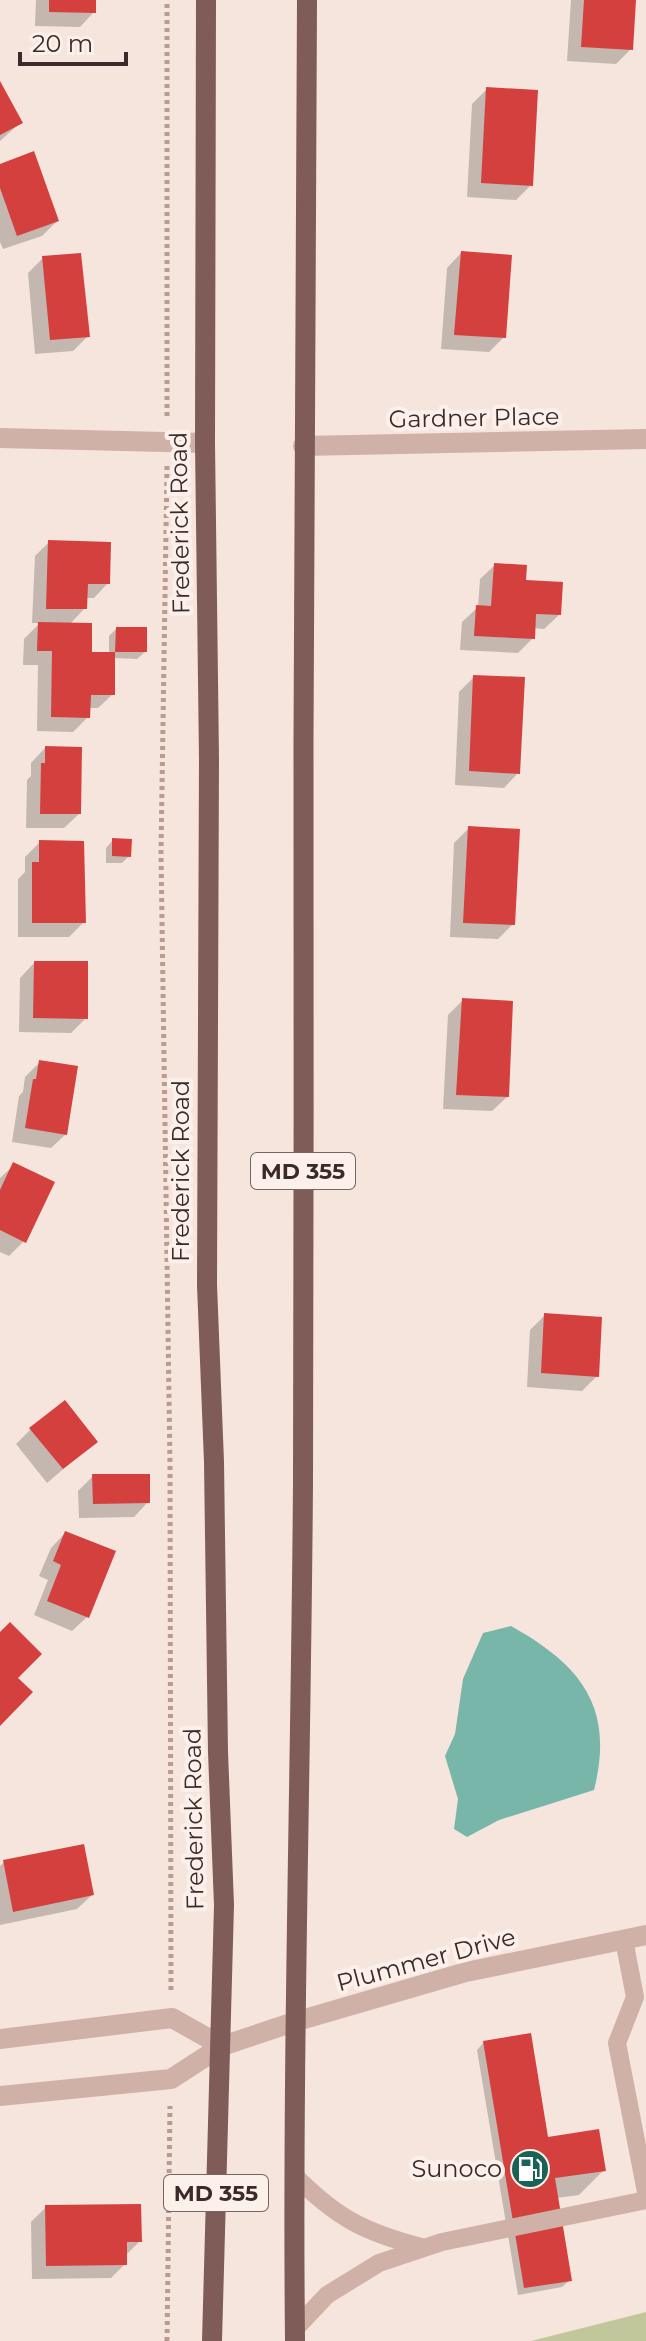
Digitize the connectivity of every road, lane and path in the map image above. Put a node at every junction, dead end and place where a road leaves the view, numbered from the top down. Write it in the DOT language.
graph roads {
  1 [pos="167,0"];
  2 [pos="206,0"];
  3 [pos="307,0"];
  4 [pos="0,438"];
  5 [pos="646,439"];
  6 [pos="167,443"];
  7 [pos="205,443"];
  8 [pos="303,446"];
  9 [pos="646,1935"];
  10 [pos="624,1940"];
  11 [pos="172,2018"];
  12 [pos="294,2022"];
  13 [pos="0,2039"];
  14 [pos="222,2046"];
  15 [pos="171,2079"];
  16 [pos="0,2096"];
  17 [pos="295,2176"];
  18 [pos="646,2192"];
  19 [pos="646,2200"];
  20 [pos="421,2247"];
  21 [pos="295,2335"];
  22 [pos="167,2341"];
  23 [pos="212,2341"];
  1 -- 6 [label="path"];
  2 -- 7 [label="main road, Frederick Road / MD 355"];
  3 -- 8 [label="main road, MD 355"];
  4 -- 6 [label="street"];
  5 -- 8 [label="street, Gardner Place"];
  6 -- 7 [label="street"];
  6 -- 11 [label="path"];
  7 -- 14 [label="main road, Frederick Road / MD 355"];
  8 -- 12 [label="main road, MD 355"];
  9 -- 10 [label="street, Plummer Drive"];
  10 -- 12 [label="street, Plummer Drive"];
  10 -- 18 [label="lane"];
  11 -- 13 [label="street"];
  11 -- 14 [label="street"];
  12 -- 14 [label="street, Plummer Drive"];
  12 -- 17 [label="main road, MD 355"];
  14 -- 15 [label="street, Plummer Drive"];
  14 -- 23 [label="main road, Frederick Road / MD 355"];
  15 -- 16 [label="street, Plummer Drive"];
  15 -- 22 [label="path"];
  17 -- 20 [label="lane"];
  17 -- 21 [label="main road, MD 355"];
  19 -- 20 [label="lane"];
  20 -- 21 [label="lane"];
}
